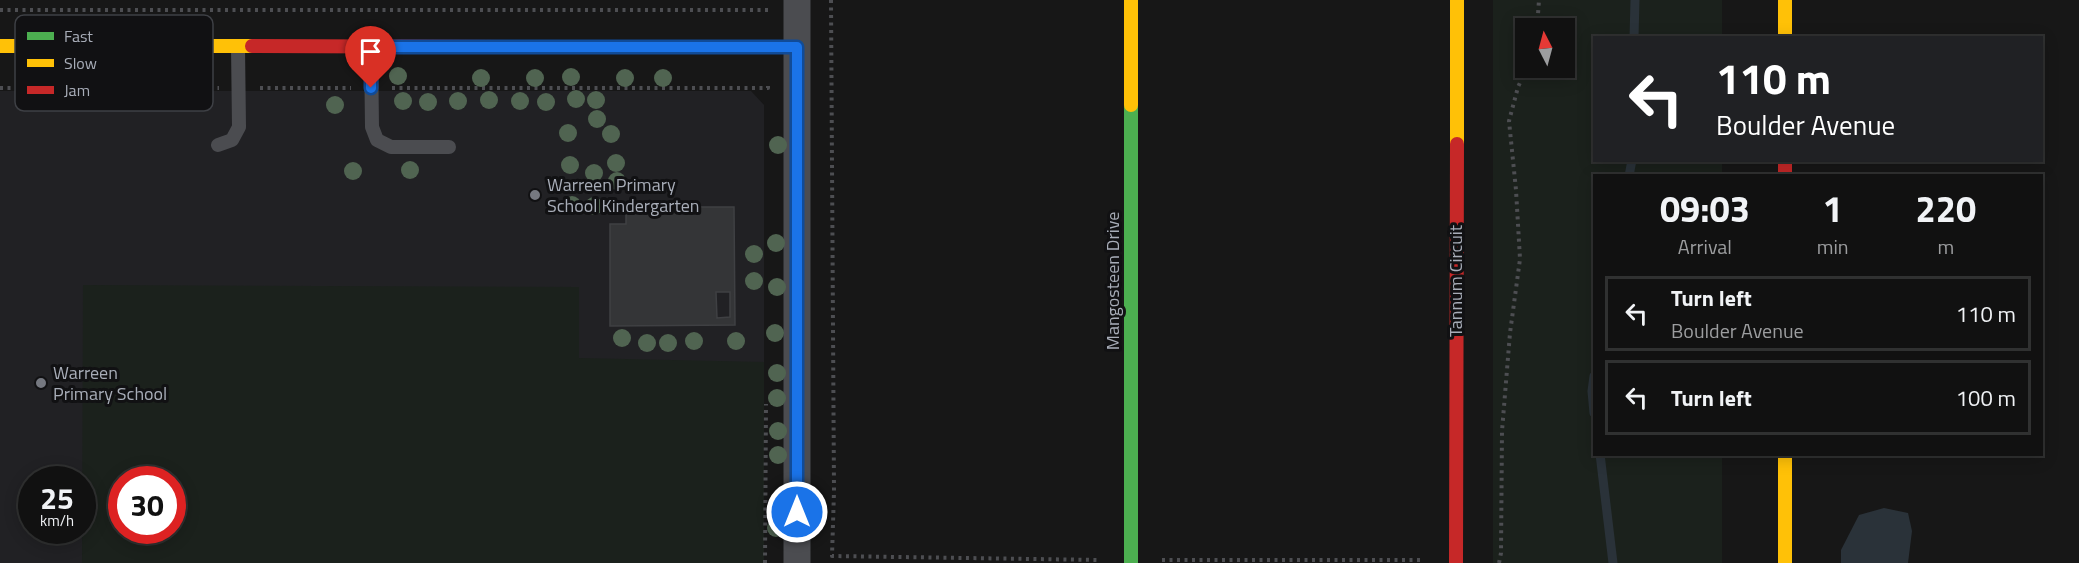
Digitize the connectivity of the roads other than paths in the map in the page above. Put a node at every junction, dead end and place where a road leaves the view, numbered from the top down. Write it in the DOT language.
graph roads {
  1 [pos="797,0"];
  2 [pos="1131,0"];
  3 [pos="1457,0"];
  4 [pos="1785,0"];
  5 [pos="1785,36"];
  6 [pos="213,46"];
  7 [pos="238,46"];
  8 [pos="371,47"];
  9 [pos="797,47"];
  10 [pos="218,145"];
  11 [pos="449,147"];
  12 [pos="1785,456"];
  13 [pos="1131,561"];
  14 [pos="797,563"];
  15 [pos="1456,563"];
  16 [pos="1785,563"];
  1 -- 9 [label="street"];
  2 -- 13 [label="street, Mangosteen Drive"];
  3 -- 15 [label="street, Tannum Circuit"];
  4 -- 5 [label="street"];
  6 -- 7 [label="street"];
  7 -- 8 [label="street"];
  7 -- 10 [label="lane"];
  8 -- 9 [label="street"];
  8 -- 11 [label="lane"];
  9 -- 14 [label="street"];
  12 -- 16 [label="street"];
}
